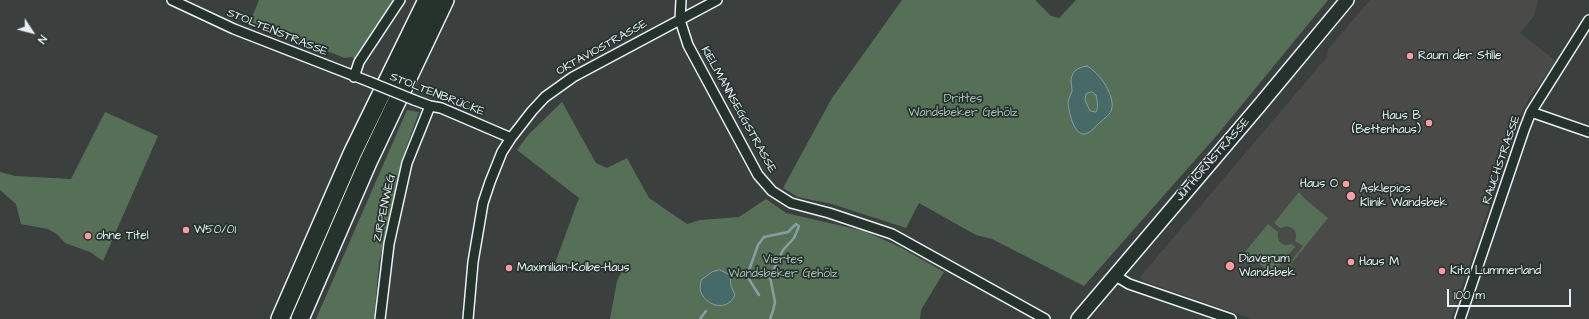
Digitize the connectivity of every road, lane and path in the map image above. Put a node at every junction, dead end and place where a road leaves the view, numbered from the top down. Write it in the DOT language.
graph roads {
  1 [pos="172,0"];
  2 [pos="400,0"];
  3 [pos="427,0"];
  4 [pos="445,0"];
  5 [pos="681,0"];
  6 [pos="717,0"];
  7 [pos="1347,0"];
  8 [pos="680,20"];
  9 [pos="1589,20"];
  10 [pos="354,77"];
  11 [pos="430,106"];
  12 [pos="1532,112"];
  13 [pos="1589,132"];
  14 [pos="511,138"];
  15 [pos="1114,275"];
  16 [pos="280,319"];
  17 [pos="300,319"];
  18 [pos="380,319"];
  19 [pos="468,319"];
  20 [pos="1045,319"];
  21 [pos="1078,319"];
  22 [pos="1231,319"];
  23 [pos="1460,319"];
  1 -- 10 [label="street, STOLTENSTRASSE"];
  2 -- 10 [label="street"];
  3 -- 16 [label="highway"];
  4 -- 17 [label="highway"];
  5 -- 8 [label="street, KIELMANNSEGGSTRASSE"];
  6 -- 8 [label="street, OKTAVIOSTRASSE"];
  7 -- 15 [label="main road, JÜTHORNSTRASSE"];
  8 -- 14 [label="street, OKTAVIOSTRASSE"];
  8 -- 20 [label="street, KIELMANNSEGGSTRASSE"];
  9 -- 12 [label="street, RAUCHSTRASSE"];
  10 -- 11 [label="street, STOLTENBRÜCKE, bridge"];
  11 -- 14 [label="street, STOLTENBRÜCKE"];
  11 -- 18 [label="street, ZIRPENWEG"];
  12 -- 13 [label="street"];
  12 -- 23 [label="street, RAUCHSTRASSE"];
  14 -- 19 [label="street, OKTAVIOSTRASSE"];
  15 -- 21 [label="main road, JÜTHORNSTRASSE"];
  15 -- 22 [label="street"];
}
